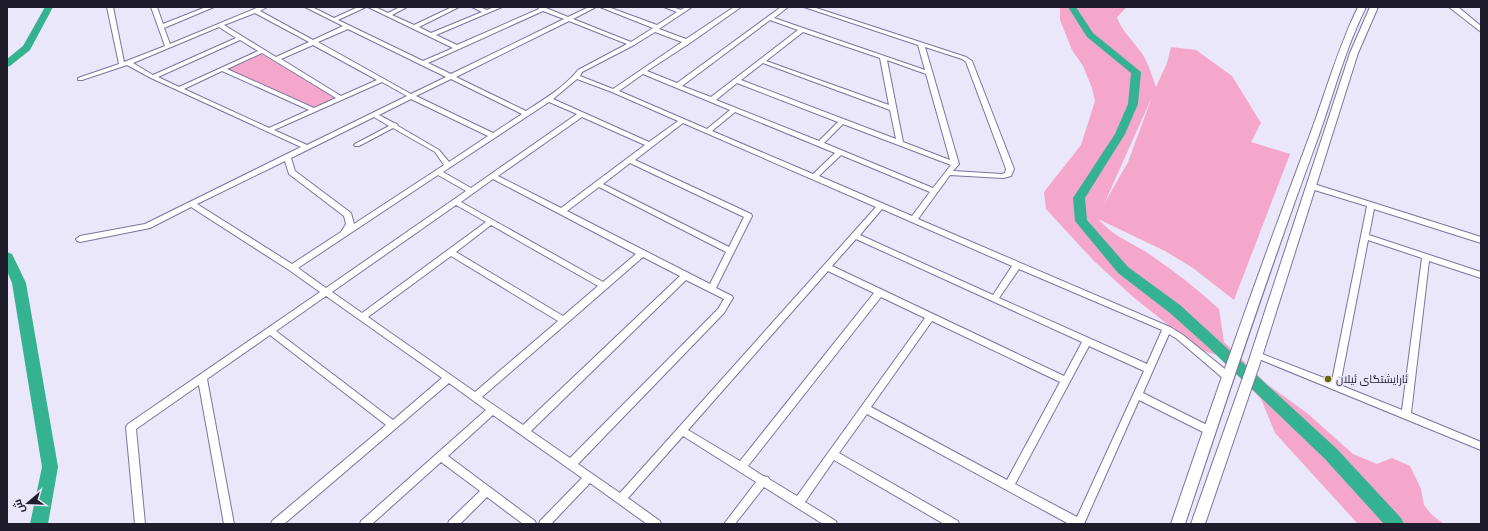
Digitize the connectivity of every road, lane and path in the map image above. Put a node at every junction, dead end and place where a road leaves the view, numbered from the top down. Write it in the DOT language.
graph roads {
  1 [pos="110,7"];
  2 [pos="154,7"];
  3 [pos="211,7"];
  4 [pos="264,7"];
  5 [pos="310,7"];
  6 [pos="363,7"];
  7 [pos="371,7"];
  8 [pos="404,7"];
  9 [pos="456,7"];
  10 [pos="476,7"];
  11 [pos="499,7"];
  12 [pos="593,7"];
  13 [pos="603,7"];
  14 [pos="667,7"];
  15 [pos="690,7"];
  16 [pos="738,7"];
  17 [pos="785,7"];
  18 [pos="807,7"];
  19 [pos="1362,7"];
  20 [pos="1374,7"];
  21 [pos="1453,7"];
  22 [pos="203,8"];
  23 [pos="541,8"];
  24 [pos="256,11"];
  25 [pos="487,12"];
  26 [pos="682,12"];
  27 [pos="388,15"];
  28 [pos="769,18"];
  29 [pos="568,19"];
  30 [pos="333,20"];
  31 [pos="221,26"];
  32 [pos="161,27"];
  33 [pos="347,27"];
  34 [pos="415,27"];
  35 [pos="656,29"];
  36 [pos="802,30"];
  37 [pos="1481,30"];
  38 [pos="432,35"];
  39 [pos="240,38"];
  40 [pos="314,42"];
  41 [pos="688,42"];
  42 [pos="632,44"];
  43 [pos="921,45"];
  44 [pos="168,48"];
  45 [pos="458,48"];
  46 [pos="262,51"];
  47 [pos="883,58"];
  48 [pos="276,59"];
  49 [pos="762,61"];
  50 [pos="423,63"];
  51 [pos="125,64"];
  52 [pos="222,69"];
  53 [pos="643,72"];
  54 [pos="929,73"];
  55 [pos="153,77"];
  56 [pos="576,77"];
  57 [pos="452,78"];
  58 [pos="80,79"];
  59 [pos="382,80"];
  60 [pos="737,81"];
  61 [pos="677,86"];
  62 [pos="179,89"];
  63 [pos="614,91"];
  64 [pos="412,97"];
  65 [pos="341,98"];
  66 [pos="549,99"];
  67 [pos="712,100"];
  68 [pos="735,109"];
  69 [pos="893,109"];
  70 [pos="314,110"];
  71 [pos="527,114"];
  72 [pos="582,114"];
  73 [pos="375,115"];
  74 [pos="1322,115"];
  75 [pos="1333,118"];
  76 [pos="682,121"];
  77 [pos="842,121"];
  78 [pos="395,125"];
  79 [pos="269,130"];
  80 [pos="707,132"];
  81 [pos="494,136"];
  82 [pos="900,143"];
  83 [pos="820,144"];
  84 [pos="357,145"];
  85 [pos="650,145"];
  86 [pos="308,148"];
  87 [pos="840,152"];
  88 [pos="288,158"];
  89 [pos="629,160"];
  90 [pos="955,164"];
  91 [pos="448,165"];
  92 [pos="438,172"];
  93 [pos="949,174"];
  94 [pos="493,176"];
  95 [pos="814,177"];
  96 [pos="598,184"];
  97 [pos="1311,186"];
  98 [pos="471,191"];
  99 [pos="934,191"];
  100 [pos="456,202"];
  101 [pos="193,205"];
  102 [pos="1371,205"];
  103 [pos="880,206"];
  104 [pos="561,212"];
  105 [pos="913,220"];
  106 [pos="491,222"];
  107 [pos="343,235"];
  108 [pos="855,236"];
  109 [pos="1365,236"];
  110 [pos="80,239"];
  111 [pos="1481,240"];
  112 [pos="731,251"];
  113 [pos="451,252"];
  114 [pos="641,254"];
  115 [pos="1426,256"];
  116 [pos="1017,264"];
  117 [pos="826,267"];
  118 [pos="292,268"];
  119 [pos="1481,275"];
  120 [pos="685,276"];
  121 [pos="604,286"];
  122 [pos="712,288"];
  123 [pos="326,292"];
  124 [pos="879,293"];
  125 [pos="994,299"];
  126 [pos="362,317"];
  127 [pos="930,317"];
  128 [pos="564,321"];
  129 [pos="1167,329"];
  130 [pos="270,331"];
  131 [pos="1087,341"];
  132 [pos="1255,360"];
  133 [pos="1149,369"];
  134 [pos="1228,375"];
  135 [pos="202,378"];
  136 [pos="449,378"];
  137 [pos="1066,381"];
  138 [pos="1335,387"];
  139 [pos="1137,395"];
  140 [pos="476,397"];
  141 [pos="865,408"];
  142 [pos="493,409"];
  143 [pos="1406,416"];
  144 [pos="393,425"];
  145 [pos="681,430"];
  146 [pos="524,431"];
  147 [pos="1210,431"];
  148 [pos="1481,446"];
  149 [pos="833,455"];
  150 [pos="440,456"];
  151 [pos="571,464"];
  152 [pos="741,467"];
  153 [pos="589,477"];
  154 [pos="764,480"];
  155 [pos="1009,486"];
  156 [pos="486,492"];
  157 [pos="621,499"];
  158 [pos="798,503"];
  159 [pos="140,524"];
  160 [pos="229,524"];
  161 [pos="276,524"];
  162 [pos="365,524"];
  163 [pos="453,524"];
  164 [pos="530,524"];
  165 [pos="544,524"];
  166 [pos="656,524"];
  167 [pos="730,524"];
  168 [pos="832,524"];
  169 [pos="954,524"];
  170 [pos="1079,524"];
  171 [pos="1178,524"];
  172 [pos="1198,524"];
  1 -- 51 [label="street"];
  2 -- 32 [label="street"];
  3 -- 22 [label="street"];
  4 -- 24 [label="street"];
  5 -- 30 [label="street"];
  6 -- 30 [label="street"];
  7 -- 27 [label="street"];
  8 -- 27 [label="street"];
  9 -- 34 [label="street"];
  10 -- 25 [label="street"];
  11 -- 25 [label="street"];
  12 -- 29 [label="street"];
  13 -- 35 [label="street"];
  14 -- 26 [label="street"];
  15 -- 26 [label="street"];
  16 -- 41 [label="street"];
  17 -- 28 [label="street"];
  18 -- 43 [label="street"];
  19 -- 74 [label="main road"];
  20 -- 75 [label="main road"];
  21 -- 37 [label="main road"];
  22 -- 32 [label="street"];
  23 -- 29 [label="street"];
  23 -- 45 [label="street"];
  24 -- 31 [label="street"];
  24 -- 40 [label="street"];
  25 -- 38 [label="street"];
  26 -- 35 [label="street"];
  27 -- 34 [label="street"];
  28 -- 36 [label="street"];
  28 -- 61 [label="street"];
  29 -- 42 [label="street"];
  29 -- 57 [label="street"];
  30 -- 33 [label="street"];
  31 -- 39 [label="street"];
  31 -- 44 [label="street"];
  32 -- 44 [label="street"];
  33 -- 40 [label="street"];
  33 -- 50 [label="street"];
  34 -- 38 [label="street"];
  35 -- 41 [label="street"];
  35 -- 42 [label="street"];
  36 -- 47 [label="street"];
  36 -- 49 [label="street"];
  38 -- 45 [label="street"];
  39 -- 46 [label="street"];
  39 -- 55 [label="street"];
  40 -- 48 [label="street"];
  40 -- 59 [label="street"];
  41 -- 53 [label="street"];
  42 -- 56 [label="street"];
  43 -- 54 [label="street"];
  43 -- 93 [label="street"];
  44 -- 51 [label="street"];
  45 -- 50 [label="street"];
  46 -- 48 [label="street"];
  46 -- 52 [label="street"];
  47 -- 54 [label="street"];
  47 -- 69 [label="street"];
  48 -- 65 [label="street"];
  49 -- 60 [label="street"];
  49 -- 69 [label="street"];
  50 -- 57 [label="street"];
  51 -- 55 [label="street"];
  51 -- 58 [label="street"];
  52 -- 62 [label="street"];
  52 -- 70 [label="street"];
  53 -- 61 [label="street"];
  53 -- 63 [label="street"];
  54 -- 90 [label="street"];
  55 -- 62 [label="street"];
  56 -- 63 [label="street"];
  56 -- 66 [label="street"];
  57 -- 64 [label="street"];
  57 -- 71 [label="street"];
  59 -- 64 [label="street"];
  59 -- 65 [label="street"];
  60 -- 67 [label="street"];
  60 -- 77 [label="street"];
  61 -- 67 [label="street"];
  62 -- 79 [label="street"];
  63 -- 76 [label="street"];
  64 -- 73 [label="street"];
  64 -- 81 [label="street"];
  65 -- 70 [label="street"];
  66 -- 71 [label="street"];
  66 -- 72 [label="street"];
  67 -- 68 [label="street"];
  68 -- 80 [label="street"];
  68 -- 83 [label="street"];
  69 -- 82 [label="street"];
  70 -- 79 [label="street"];
  71 -- 81 [label="street"];
  72 -- 85 [label="street"];
  72 -- 94 [label="street"];
  73 -- 78 [label="street"];
  73 -- 86 [label="street"];
  74 -- 75 [label="main road"];
  74 -- 134 [label="main road"];
  75 -- 97 [label="main road"];
  76 -- 80 [label="street"];
  76 -- 85 [label="street"];
  77 -- 82 [label="street"];
  77 -- 83 [label="street"];
  78 -- 84 [label="street"];
  78 -- 91 [label="street"];
  79 -- 86 [label="street"];
  80 -- 95 [label="street"];
  81 -- 91 [label="street"];
  82 -- 90 [label="street"];
  83 -- 87 [label="street"];
  85 -- 89 [label="street"];
  86 -- 88 [label="street"];
  87 -- 95 [label="street"];
  87 -- 99 [label="street"];
  88 -- 101 [label="street"];
  88 -- 107 [label="street"];
  89 -- 96 [label="street"];
  89 -- 112 [label="street"];
  90 -- 93 [label="street"];
  91 -- 92 [label="street"];
  92 -- 98 [label="street"];
  92 -- 107 [label="street"];
  93 -- 99 [label="street"];
  94 -- 98 [label="street"];
  94 -- 104 [label="street"];
  95 -- 103 [label="street"];
  96 -- 104 [label="street"];
  96 -- 112 [label="street"];
  97 -- 102 [label="street"];
  97 -- 132 [label="main road"];
  98 -- 100 [label="street"];
  99 -- 105 [label="street"];
  100 -- 106 [label="street"];
  100 -- 123 [label="street"];
  101 -- 110 [label="street"];
  101 -- 118 [label="street"];
  102 -- 109 [label="street"];
  102 -- 111 [label="street"];
  103 -- 105 [label="street"];
  103 -- 108 [label="street"];
  104 -- 114 [label="street"];
  105 -- 116 [label="street"];
  106 -- 113 [label="street"];
  106 -- 121 [label="street"];
  107 -- 118 [label="street"];
  108 -- 117 [label="street"];
  108 -- 125 [label="street"];
  109 -- 115 [label="street"];
  109 -- 138 [label="street"];
  112 -- 122 [label="street"];
  113 -- 126 [label="street"];
  113 -- 128 [label="street"];
  114 -- 120 [label="street"];
  114 -- 121 [label="street"];
  115 -- 119 [label="street"];
  115 -- 143 [label="street"];
  116 -- 125 [label="street"];
  116 -- 129 [label="street"];
  117 -- 124 [label="street"];
  117 -- 145 [label="street"];
  118 -- 123 [label="street"];
  120 -- 122 [label="street"];
  120 -- 146 [label="street"];
  121 -- 128 [label="street"];
  122 -- 151 [label="street"];
  123 -- 126 [label="street"];
  123 -- 130 [label="street"];
  124 -- 127 [label="street"];
  124 -- 152 [label="street"];
  125 -- 131 [label="street"];
  126 -- 136 [label="street"];
  127 -- 137 [label="street"];
  127 -- 141 [label="street"];
  128 -- 140 [label="street"];
  129 -- 133 [label="street"];
  129 -- 134 [label="street"];
  130 -- 135 [label="street"];
  130 -- 144 [label="street"];
  131 -- 133 [label="street"];
  131 -- 137 [label="street"];
  132 -- 138 [label="street"];
  132 -- 172 [label="main road"];
  133 -- 139 [label="street"];
  134 -- 147 [label="main road"];
  135 -- 159 [label="street"];
  135 -- 160 [label="street"];
  136 -- 140 [label="street"];
  136 -- 144 [label="street"];
  137 -- 155 [label="street"];
  138 -- 143 [label="street"];
  139 -- 147 [label="street"];
  139 -- 170 [label="street"];
  140 -- 142 [label="street"];
  141 -- 149 [label="street"];
  141 -- 155 [label="street"];
  142 -- 146 [label="street"];
  142 -- 150 [label="street"];
  143 -- 148 [label="street"];
  144 -- 161 [label="street"];
  145 -- 152 [label="street"];
  145 -- 157 [label="street"];
  146 -- 151 [label="street"];
  147 -- 171 [label="main road"];
  149 -- 158 [label="street"];
  149 -- 169 [label="street"];
  150 -- 156 [label="street"];
  150 -- 162 [label="street"];
  151 -- 153 [label="street"];
  152 -- 154 [label="street"];
  153 -- 157 [label="street"];
  153 -- 165 [label="street"];
  154 -- 158 [label="street"];
  154 -- 167 [label="street"];
  155 -- 170 [label="street"];
  156 -- 163 [label="street"];
  156 -- 164 [label="street"];
  157 -- 166 [label="street"];
  158 -- 168 [label="street"];
}
